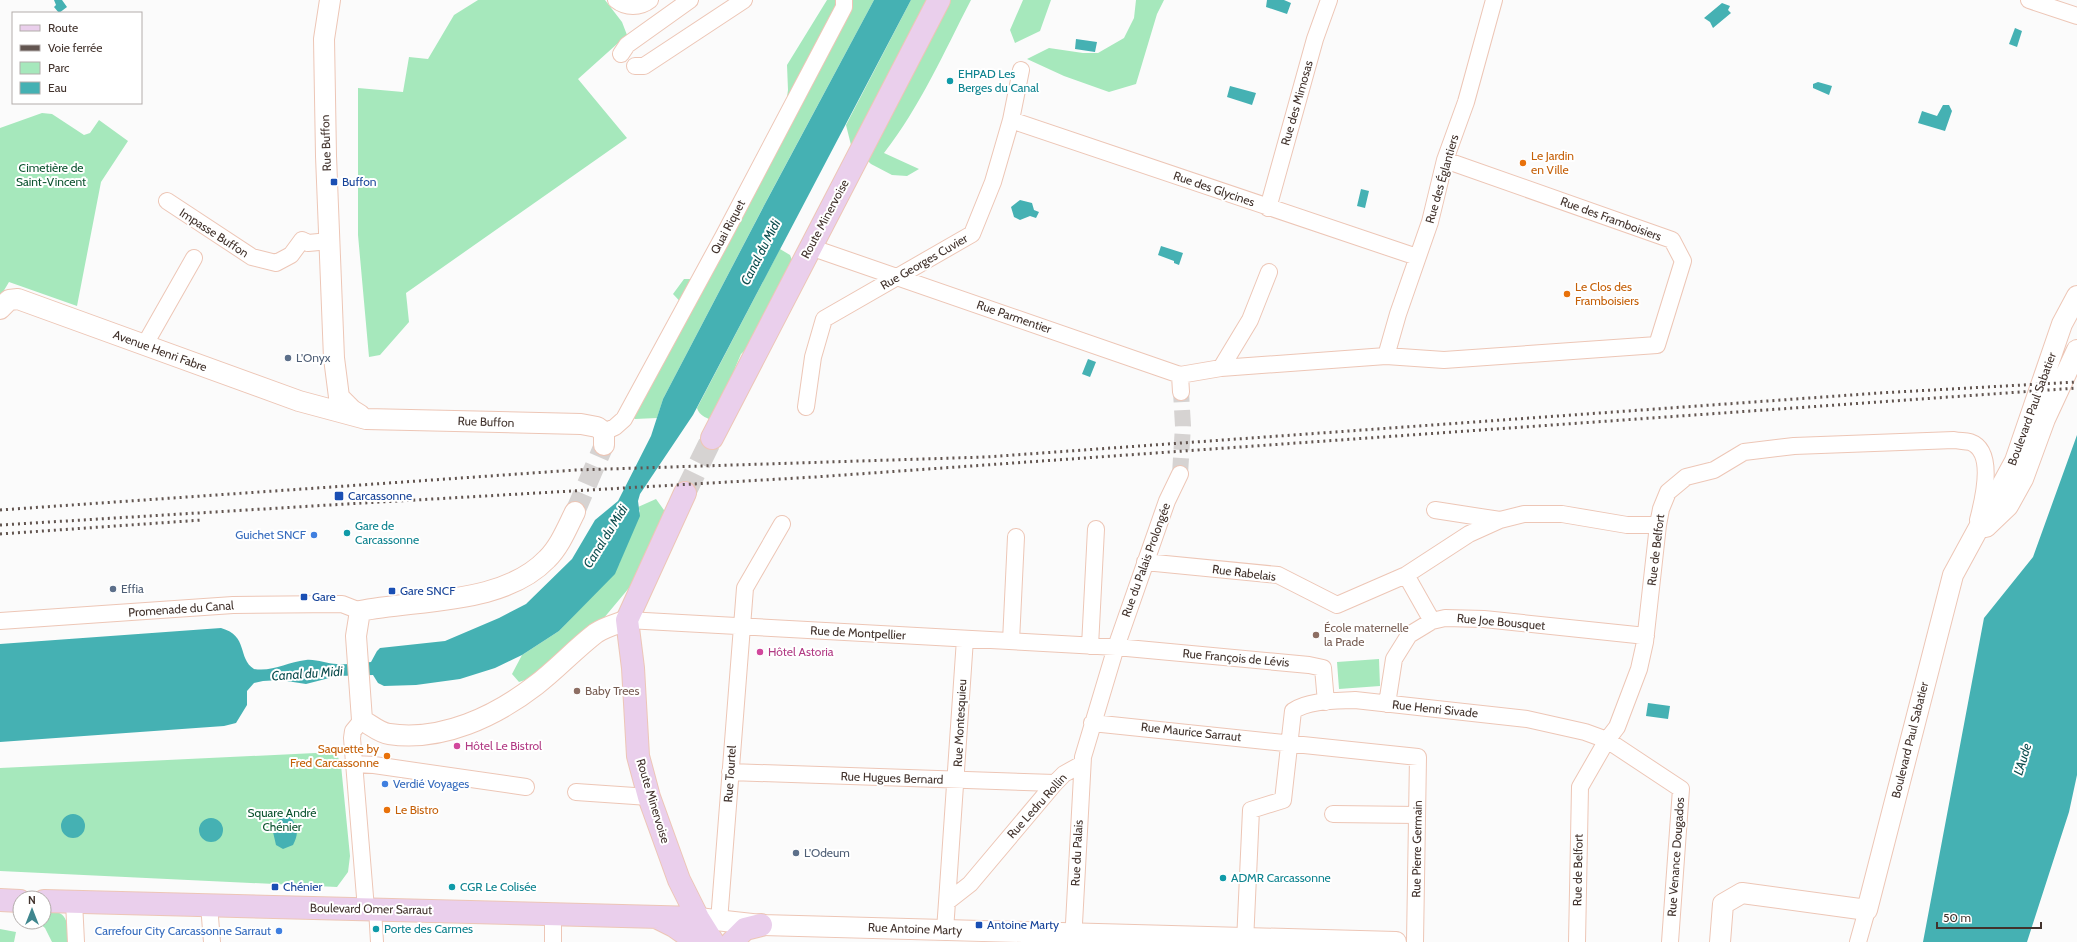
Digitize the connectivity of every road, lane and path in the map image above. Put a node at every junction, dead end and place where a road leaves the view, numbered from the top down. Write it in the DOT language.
graph roads {
  1 [pos="330,0"];
  2 [pos="616,0"];
  3 [pos="650,0"];
  4 [pos="690,0"];
  5 [pos="744,0"];
  6 [pos="844,0"];
  7 [pos="939,0"];
  8 [pos="1329,0"];
  9 [pos="1494,0"];
  10 [pos="2029,0"];
  11 [pos="2077,16"];
  12 [pos="621,54"];
  13 [pos="635,66"];
  14 [pos="1021,70"];
  15 [pos="1011,120"];
  16 [pos="1445,160"];
  17 [pos="167,201"];
  18 [pos="1268,208"];
  19 [pos="330,241"];
  20 [pos="810,247"];
  21 [pos="194,258"];
  22 [pos="1418,258"];
  23 [pos="1269,272"];
  24 [pos="898,277"];
  25 [pos="2077,296"];
  26 [pos="0,309"];
  27 [pos="1657,345"];
  28 [pos="144,346"];
  29 [pos="2077,350"];
  30 [pos="1386,356"];
  31 [pos="334,358"];
  32 [pos="1220,368"];
  33 [pos="1180,375"];
  34 [pos="1182,392"];
  35 [pos="806,406"];
  36 [pos="324,409"];
  37 [pos="366,419"];
  38 [pos="712,438"];
  39 [pos="604,439"];
  40 [pos="1180,474"];
  41 [pos="685,493"];
  42 [pos="1435,510"];
  43 [pos="575,512"];
  44 [pos="1500,520"];
  45 [pos="782,524"];
  46 [pos="1658,525"];
  47 [pos="1096,529"];
  48 [pos="1016,537"];
  49 [pos="1972,541"];
  50 [pos="1145,562"];
  51 [pos="1406,575"];
  52 [pos="360,611"];
  53 [pos="627,620"];
  54 [pos="0,621"];
  55 [pos="1432,621"];
  56 [pos="741,626"];
  57 [pos="1646,636"];
  58 [pos="965,639"];
  59 [pos="1011,642"];
  60 [pos="1090,646"];
  61 [pos="1116,647"];
  62 [pos="1326,702"];
  63 [pos="1387,704"];
  64 [pos="362,720"];
  65 [pos="1092,723"];
  66 [pos="1607,740"];
  67 [pos="1290,742"];
  68 [pos="1418,757"];
  69 [pos="354,764"];
  70 [pos="1082,764"];
  71 [pos="730,772"];
  72 [pos="956,781"];
  73 [pos="1055,783"];
  74 [pos="526,787"];
  75 [pos="576,792"];
  76 [pos="649,797"];
  77 [pos="1333,814"];
  78 [pos="1417,815"];
  79 [pos="679,880"];
  80 [pos="0,900"];
  81 [pos="12,901"];
  82 [pos="52,902"];
  83 [pos="74,902"];
  84 [pos="947,902"];
  85 [pos="209,906"];
  86 [pos="370,909"];
  87 [pos="1867,910"];
  88 [pos="553,914"];
  89 [pos="653,916"];
  90 [pos="698,918"];
  91 [pos="719,921"];
  92 [pos="761,925"];
  93 [pos="945,930"];
  94 [pos="1073,938"];
  95 [pos="1245,940"];
  96 [pos="76,942"];
  97 [pos="212,942"];
  98 [pos="377,942"];
  99 [pos="553,942"];
  100 [pos="697,942"];
  101 [pos="714,942"];
  102 [pos="732,942"];
  103 [pos="1396,942"];
  104 [pos="1415,942"];
  105 [pos="1577,942"];
  106 [pos="1670,942"];
  107 [pos="1720,942"];
  108 [pos="1858,942"];
  1 -- 19 [label="street, Rue Buffon"];
  2 -- 3 [label="street"];
  4 -- 12 [label="street"];
  5 -- 13 [label="street"];
  6 -- 39 [label="street, Quai Riquet"];
  7 -- 20 [label="main road, Route Minervoise"];
  8 -- 18 [label="street, Rue des Mimosas"];
  9 -- 16 [label="street, Rue des Églantiers"];
  10 -- 11 [label="street"];
  14 -- 15 [label="street, Rue Georges Cuvier"];
  15 -- 18 [label="street, Rue des Glycines"];
  15 -- 24 [label="street, Rue Georges Cuvier"];
  16 -- 22 [label="street, Rue des Églantiers"];
  16 -- 27 [label="street, Rue des Framboisiers"];
  17 -- 19 [label="street, Impasse Buffon"];
  18 -- 22 [label="street, Rue des Glycines"];
  19 -- 31 [label="street, Rue Buffon"];
  20 -- 24 [label="street, Rue Parmentier"];
  20 -- 38 [label="main road, Route Minervoise"];
  21 -- 28 [label="street"];
  22 -- 30 [label="street, Rue des Églantiers"];
  23 -- 32 [label="street"];
  24 -- 33 [label="street, Rue Parmentier"];
  24 -- 35 [label="street, Rue Georges Cuvier"];
  25 -- 49 [label="street, Boulevard Paul Sabatier"];
  26 -- 28 [label="street, Avenue Henri Fabre"];
  27 -- 30 [label="street, Rue Parmentier"];
  28 -- 36 [label="street, Avenue Henri Fabre"];
  29 -- 49 [label="street, Boulevard Paul Sabatier"];
  30 -- 32 [label="street, Rue Parmentier"];
  31 -- 36 [label="street, Rue Buffon"];
  31 -- 37 [label="street, Rue Buffon"];
  32 -- 33 [label="street, Rue Parmentier"];
  33 -- 34 [label="street"];
  36 -- 37 [label="street, Rue Buffon"];
  37 -- 39 [label="street, Rue Buffon"];
  40 -- 50 [label="street, Rue du Palais Prolongée"];
  41 -- 53 [label="main road"];
  42 -- 44 [label="street"];
  43 -- 52 [label="street"];
  44 -- 46 [label="street"];
  44 -- 51 [label="street"];
  45 -- 56 [label="street, Rue Tourtel"];
  46 -- 49 [label="street, Rue de Belfort"];
  46 -- 57 [label="street, Rue de Belfort"];
  47 -- 60 [label="street"];
  48 -- 59 [label="street"];
  49 -- 87 [label="street, Boulevard Paul Sabatier"];
  50 -- 51 [label="street, Rue Rabelais"];
  50 -- 61 [label="street, Rue du Palais Prolongée"];
  51 -- 55 [label="street"];
  52 -- 54 [label="street, Promenade du Canal"];
  52 -- 64 [label="street"];
  53 -- 56 [label="street, Rue de Montpellier"];
  53 -- 64 [label="street"];
  53 -- 76 [label="main road, Route Minervoise"];
  55 -- 57 [label="street, Rue Joe Bousquet"];
  55 -- 63 [label="street, Rue Joe Bousquet"];
  56 -- 58 [label="street, Rue de Montpellier"];
  56 -- 71 [label="street, Rue Tourtel"];
  57 -- 66 [label="street, Rue de Belfort"];
  58 -- 59 [label="street, Rue de Montpellier"];
  58 -- 72 [label="street, Rue Montesquieu"];
  59 -- 60 [label="street, Rue de Montpellier"];
  60 -- 61 [label="street, Rue de Montpellier"];
  61 -- 62 [label="street, Rue François de Lévis"];
  61 -- 65 [label="street"];
  62 -- 63 [label="street, Rue Henri Sivade"];
  62 -- 67 [label="street, Rue Henri Sivade"];
  63 -- 66 [label="street, Rue Henri Sivade"];
  64 -- 69 [label="street"];
  65 -- 67 [label="street, Rue Maurice Sarraut"];
  65 -- 70 [label="street"];
  66 -- 105 [label="street, Rue de Belfort"];
  66 -- 106 [label="street, Rue Venance Dougados"];
  67 -- 68 [label="street, Rue Maurice Sarraut"];
  67 -- 95 [label="street"];
  68 -- 78 [label="street, Rue Pierre Germain"];
  69 -- 74 [label="street"];
  69 -- 86 [label="street"];
  70 -- 73 [label="street, Rue Ledru Rollin"];
  70 -- 94 [label="street, Rue du Palais"];
  71 -- 72 [label="street, Rue Hugues Bernard"];
  71 -- 91 [label="street, Rue Tourtel"];
  72 -- 73 [label="street, Rue Hugues Bernard"];
  72 -- 84 [label="street, Rue Montesquieu"];
  73 -- 84 [label="street, Rue Ledru Rollin"];
  75 -- 76 [label="street"];
  76 -- 79 [label="main road, Route Minervoise"];
  77 -- 78 [label="street"];
  78 -- 104 [label="street, Rue Pierre Germain"];
  79 -- 89 [label="main road"];
  79 -- 90 [label="main road, Route Minervoise"];
  80 -- 81 [label="main road"];
  82 -- 83 [label="main road, Boulevard Omer Sarraut"];
  83 -- 85 [label="main road, Boulevard Omer Sarraut"];
  83 -- 96 [label="street"];
  84 -- 93 [label="street"];
  85 -- 86 [label="main road, Boulevard Omer Sarraut"];
  85 -- 97 [label="street"];
  86 -- 88 [label="main road, Boulevard Omer Sarraut"];
  86 -- 98 [label="street"];
  87 -- 107 [label="street"];
  87 -- 108 [label="street, Boulevard Paul Sabatier"];
  88 -- 89 [label="main road, Boulevard Omer Sarraut"];
  88 -- 99 [label="street"];
  89 -- 90 [label="main road, Boulevard Omer Sarraut"];
  89 -- 100 [label="main road"];
  90 -- 91 [label="street, Rue Antoine Marty"];
  90 -- 101 [label="main road, Route Minervoise"];
  91 -- 92 [label="street, Rue Antoine Marty"];
  92 -- 93 [label="street, Rue Antoine Marty"];
  92 -- 102 [label="main road"];
  93 -- 94 [label="street, Rue Antoine Marty"];
  94 -- 95 [label="street, Rue Antoine Marty"];
  95 -- 103 [label="street, Rue Antoine Marty"];
}
